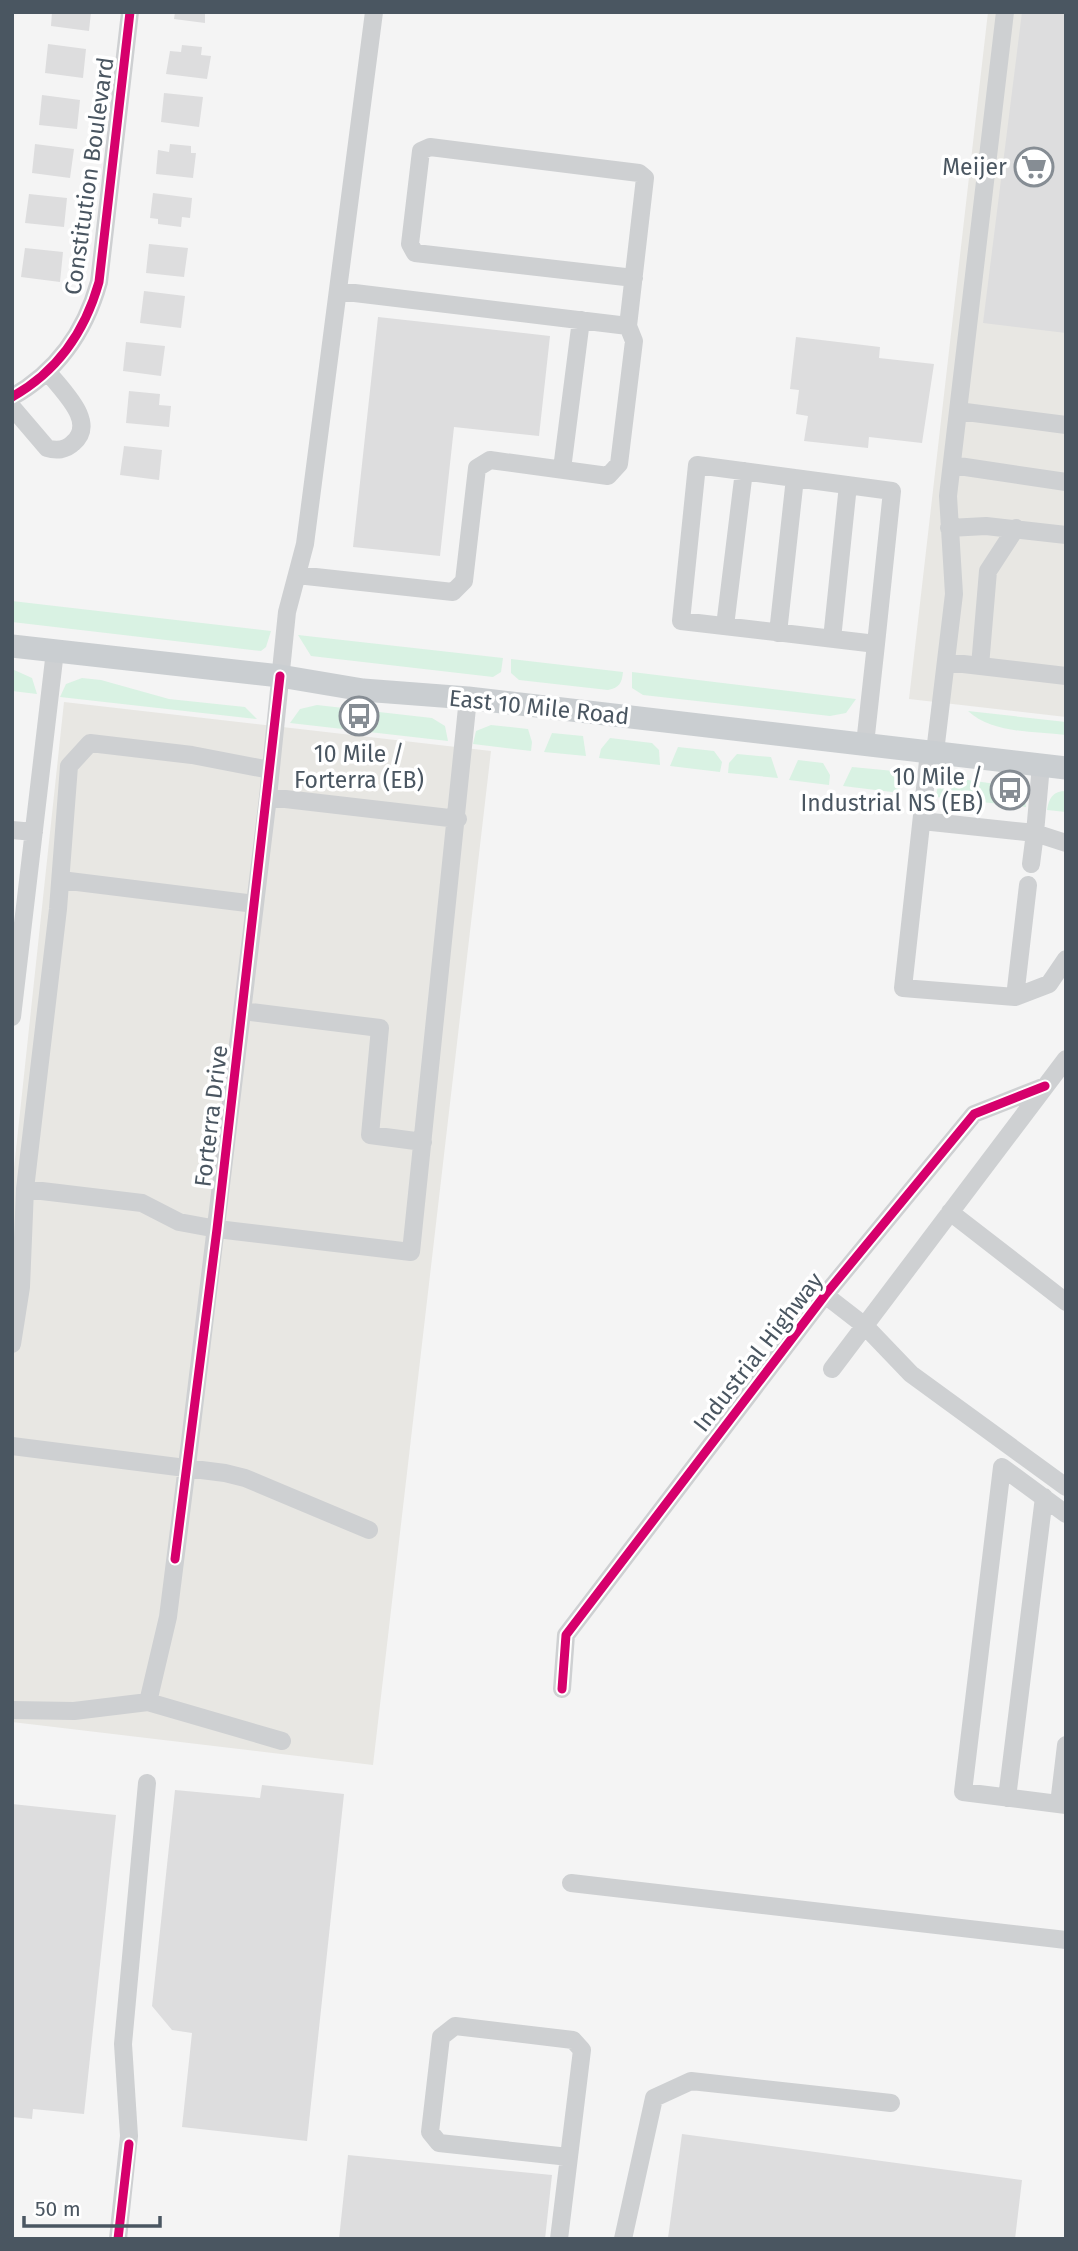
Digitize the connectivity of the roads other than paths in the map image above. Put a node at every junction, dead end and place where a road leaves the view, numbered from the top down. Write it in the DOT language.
graph roads {
  1 [pos="130,12"];
  2 [pos="374,12"];
  3 [pos="1005,12"];
  4 [pos="634,278"];
  5 [pos="338,291"];
  6 [pos="581,320"];
  7 [pos="628,326"];
  8 [pos="48,372"];
  9 [pos="12,397"];
  10 [pos="12,407"];
  11 [pos="958,411"];
  12 [pos="1066,425"];
  13 [pos="952,465"];
  14 [pos="562,469"];
  15 [pos="744,471"];
  16 [pos="795,478"];
  17 [pos="1066,482"];
  18 [pos="848,485"];
  19 [pos="949,528"];
  20 [pos="1016,528"];
  21 [pos="1066,535"];
  22 [pos="297,575"];
  23 [pos="725,626"];
  24 [pos="778,633"];
  25 [pos="832,639"];
  26 [pos="876,644"];
  27 [pos="12,646"];
  28 [pos="55,651"];
  29 [pos="946,662"];
  30 [pos="981,666"];
  31 [pos="281,676"];
  32 [pos="1066,676"];
  33 [pos="468,698"];
  34 [pos="865,744"];
  35 [pos="932,752"];
  36 [pos="1041,765"];
  37 [pos="1066,768"];
  38 [pos="270,770"];
  39 [pos="268,797"];
  40 [pos="458,819"];
  41 [pos="922,821"];
  42 [pos="12,830"];
  43 [pos="34,832"];
  44 [pos="1035,833"];
  45 [pos="1066,843"];
  46 [pos="1031,864"];
  47 [pos="61,880"];
  48 [pos="1028,885"];
  49 [pos="19,904"];
  50 [pos="255,904"];
  51 [pos="1066,959"];
  52 [pos="1015,997"];
  53 [pos="243,1011"];
  54 [pos="12,1016"];
  55 [pos="1066,1059"];
  56 [pos="1045,1086"];
  57 [pos="423,1142"];
  58 [pos="25,1189"];
  59 [pos="950,1212"];
  60 [pos="217,1229"];
  61 [pos="825,1295"];
  62 [pos="1066,1301"];
  63 [pos="865,1326"];
  64 [pos="12,1343"];
  65 [pos="832,1370"];
  66 [pos="12,1446"];
  67 [pos="187,1466"];
  68 [pos="1066,1487"];
  69 [pos="1044,1497"];
  70 [pos="1066,1514"];
  71 [pos="369,1530"];
  72 [pos="562,1689"];
  73 [pos="148,1702"];
  74 [pos="12,1710"];
  75 [pos="282,1741"];
  76 [pos="1066,1745"];
  77 [pos="147,1783"];
  78 [pos="1007,1798"];
  79 [pos="1062,1804"];
  80 [pos="571,1883"];
  81 [pos="1066,1940"];
  82 [pos="891,2103"];
  83 [pos="569,2157"];
  84 [pos="118,2239"];
  85 [pos="559,2239"];
  86 [pos="623,2239"];
  1 -- 8 [label="street, Constitution Boulevard"];
  2 -- 5 [label="street, Forterra Drive"];
  3 -- 11 [label="street"];
  4 -- 4 [label="street"];
  4 -- 7 [label="street"];
  5 -- 6 [label="street"];
  5 -- 22 [label="street, Forterra Drive"];
  6 -- 7 [label="street"];
  6 -- 14 [label="street"];
  7 -- 14 [label="street"];
  8 -- 9 [label="street, Constitution Boulevard"];
  8 -- 10 [label="street"];
  11 -- 12 [label="street"];
  11 -- 13 [label="street"];
  13 -- 17 [label="street"];
  13 -- 19 [label="street"];
  14 -- 22 [label="street"];
  15 -- 16 [label="street"];
  15 -- 23 [label="street"];
  15 -- 23 [label="street"];
  16 -- 18 [label="street"];
  16 -- 24 [label="street"];
  18 -- 25 [label="street"];
  18 -- 26 [label="street"];
  19 -- 20 [label="street"];
  19 -- 29 [label="street"];
  20 -- 21 [label="street"];
  20 -- 30 [label="street"];
  22 -- 31 [label="street, Forterra Drive"];
  23 -- 24 [label="street"];
  24 -- 25 [label="street"];
  25 -- 26 [label="street"];
  26 -- 34 [label="street"];
  27 -- 28 [label="main road, East 10 Mile Road"];
  28 -- 31 [label="main road, East 10 Mile Road"];
  28 -- 43 [label="street"];
  29 -- 30 [label="street"];
  29 -- 35 [label="street"];
  30 -- 32 [label="street"];
  31 -- 33 [label="main road, East 10 Mile Road"];
  31 -- 38 [label="street, Forterra Drive"];
  33 -- 34 [label="main road, East 10 Mile Road"];
  33 -- 40 [label="street"];
  34 -- 35 [label="main road, East 10 Mile Road"];
  35 -- 36 [label="main road, East 10 Mile Road"];
  35 -- 41 [label="street"];
  36 -- 37 [label="main road, East 10 Mile Road"];
  36 -- 44 [label="street"];
  38 -- 39 [label="street, Forterra Drive"];
  38 -- 47 [label="street"];
  39 -- 40 [label="street"];
  39 -- 50 [label="street, Forterra Drive"];
  40 -- 57 [label="street"];
  41 -- 44 [label="street"];
  41 -- 52 [label="street"];
  42 -- 43 [label="street"];
  43 -- 49 [label="street"];
  44 -- 45 [label="street"];
  44 -- 46 [label="street"];
  47 -- 50 [label="street"];
  47 -- 58 [label="street"];
  48 -- 52 [label="street"];
  49 -- 54 [label="street"];
  50 -- 53 [label="street, Forterra Drive"];
  51 -- 52 [label="street"];
  53 -- 57 [label="street"];
  53 -- 60 [label="street, Forterra Drive"];
  55 -- 56 [label="street"];
  56 -- 59 [label="street"];
  56 -- 61 [label="street, Industrial Highway"];
  57 -- 60 [label="street"];
  58 -- 60 [label="street"];
  58 -- 64 [label="street"];
  59 -- 62 [label="street"];
  59 -- 63 [label="street"];
  60 -- 67 [label="street, Forterra Drive"];
  61 -- 63 [label="street"];
  61 -- 72 [label="street, Industrial Highway"];
  63 -- 65 [label="street"];
  63 -- 68 [label="street"];
  66 -- 67 [label="street"];
  67 -- 71 [label="street"];
  67 -- 73 [label="street, Forterra Drive"];
  69 -- 70 [label="street"];
  69 -- 78 [label="street"];
  69 -- 78 [label="street"];
  73 -- 74 [label="street"];
  73 -- 75 [label="street"];
  76 -- 79 [label="street"];
  77 -- 84 [label="street"];
  78 -- 79 [label="street"];
  80 -- 81 [label="street"];
  82 -- 86 [label="street"];
  83 -- 83 [label="street"];
  83 -- 85 [label="street"];
}
